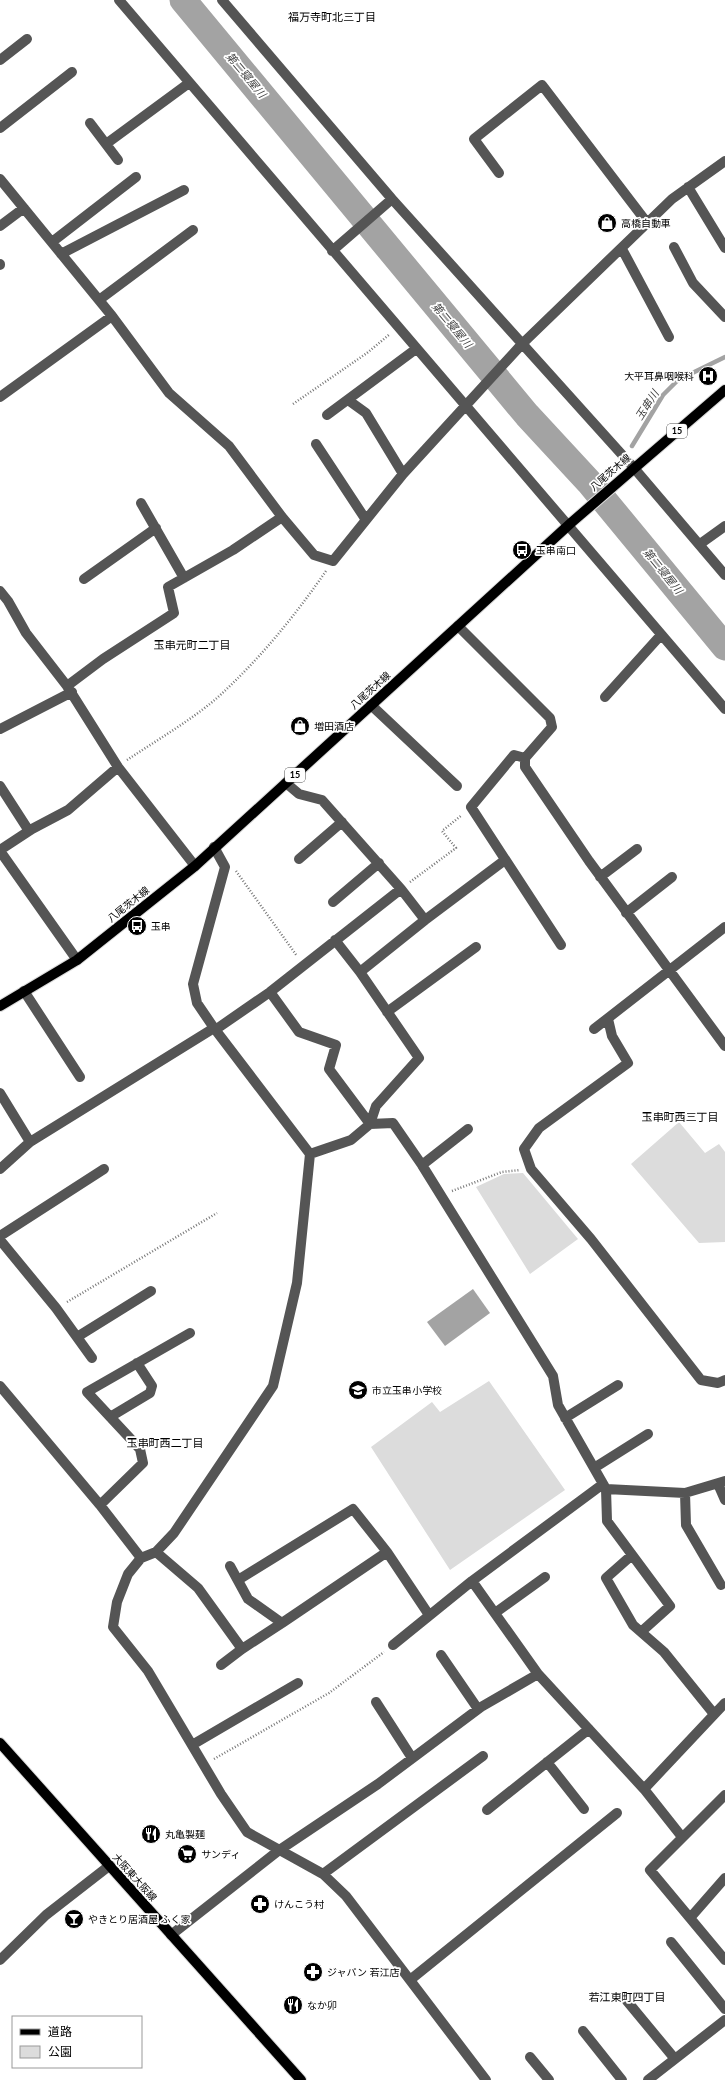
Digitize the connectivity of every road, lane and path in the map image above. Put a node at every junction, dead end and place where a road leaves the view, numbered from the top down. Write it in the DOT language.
graph roads {
  1 [pos="119,0"];
  2 [pos="222,0"];
  3 [pos="28,39"];
  4 [pos="0,60"];
  5 [pos="72,72"];
  6 [pos="189,83"];
  7 [pos="90,123"];
  8 [pos="0,128"];
  9 [pos="106,144"];
  10 [pos="118,160"];
  11 [pos="725,160"];
  12 [pos="499,173"];
  13 [pos="136,177"];
  14 [pos="0,179"];
  15 [pos="688,187"];
  16 [pos="184,190"];
  17 [pos="392,200"];
  18 [pos="24,208"];
  19 [pos="648,224"];
  20 [pos="0,226"];
  21 [pos="193,230"];
  22 [pos="52,242"];
  23 [pos="674,247"];
  24 [pos="725,248"];
  25 [pos="622,249"];
  26 [pos="332,251"];
  27 [pos="62,254"];
  28 [pos="99,300"];
  29 [pos="112,316"];
  30 [pos="725,317"];
  31 [pos="398,328"];
  32 [pos="669,337"];
  33 [pos="522,344"];
  34 [pos="416,349"];
  35 [pos="725,390"];
  36 [pos="0,397"];
  37 [pos="348,400"];
  38 [pos="293,404"];
  39 [pos="464,405"];
  40 [pos="327,415"];
  41 [pos="316,444"];
  42 [pos="632,470"];
  43 [pos="403,474"];
  44 [pos="141,503"];
  45 [pos="282,517"];
  46 [pos="366,520"];
  47 [pos="570,524"];
  48 [pos="725,526"];
  49 [pos="156,528"];
  50 [pos="700,544"];
  51 [pos="333,561"];
  52 [pos="725,574"];
  53 [pos="184,578"];
  54 [pos="84,579"];
  55 [pos="0,591"];
  56 [pos="458,626"];
  57 [pos="660,636"];
  58 [pos="69,689"];
  59 [pos="605,697"];
  60 [pos="371,705"];
  61 [pos="725,709"];
  62 [pos="0,729"];
  63 [pos="525,758"];
  64 [pos="118,767"];
  65 [pos="286,783"];
  66 [pos="0,786"];
  67 [pos="457,786"];
  68 [pos="471,807"];
  69 [pos="342,822"];
  70 [pos="29,831"];
  71 [pos="214,847"];
  72 [pos="637,849"];
  73 [pos="0,850"];
  74 [pos="299,859"];
  75 [pos="505,860"];
  76 [pos="379,863"];
  77 [pos="195,866"];
  78 [pos="234,867"];
  79 [pos="600,877"];
  80 [pos="672,877"];
  81 [pos="401,889"];
  82 [pos="333,902"];
  83 [pos="626,913"];
  84 [pos="425,920"];
  85 [pos="725,927"];
  86 [pos="335,940"];
  87 [pos="561,944"];
  88 [pos="476,948"];
  89 [pos="76,960"];
  90 [pos="304,965"];
  91 [pos="360,972"];
  92 [pos="669,972"];
  93 [pos="24,991"];
  94 [pos="270,992"];
  95 [pos="0,1006"];
  96 [pos="387,1012"];
  97 [pos="608,1019"];
  98 [pos="214,1029"];
  99 [pos="594,1030"];
  100 [pos="725,1046"];
  101 [pos="80,1077"];
  102 [pos="0,1093"];
  103 [pos="370,1124"];
  104 [pos="468,1129"];
  105 [pos="30,1142"];
  106 [pos="310,1154"];
  107 [pos="422,1165"];
  108 [pos="104,1168"];
  109 [pos="0,1169"];
  110 [pos="531,1169"];
  111 [pos="441,1196"];
  112 [pos="217,1213"];
  113 [pos="0,1236"];
  114 [pos="0,1240"];
  115 [pos="151,1291"];
  116 [pos="56,1308"];
  117 [pos="190,1333"];
  118 [pos="77,1337"];
  119 [pos="92,1358"];
  120 [pos="137,1363"];
  121 [pos="725,1380"];
  122 [pos="618,1385"];
  123 [pos="0,1386"];
  124 [pos="110,1417"];
  125 [pos="565,1418"];
  126 [pos="648,1434"];
  127 [pos="594,1468"];
  128 [pos="722,1482"];
  129 [pos="605,1486"];
  130 [pos="685,1493"];
  131 [pos="725,1500"];
  132 [pos="100,1505"];
  133 [pos="156,1552"];
  134 [pos="387,1552"];
  135 [pos="632,1555"];
  136 [pos="141,1558"];
  137 [pos="230,1566"];
  138 [pos="545,1576"];
  139 [pos="238,1580"];
  140 [pos="472,1581"];
  141 [pos="721,1585"];
  142 [pos="495,1613"];
  143 [pos="429,1615"];
  144 [pos="282,1623"];
  145 [pos="641,1632"];
  146 [pos="393,1645"];
  147 [pos="242,1649"];
  148 [pos="441,1654"];
  149 [pos="221,1665"];
  150 [pos="538,1674"];
  151 [pos="298,1683"];
  152 [pos="376,1702"];
  153 [pos="725,1702"];
  154 [pos="478,1709"];
  155 [pos="714,1714"];
  156 [pos="589,1729"];
  157 [pos="0,1743"];
  158 [pos="192,1745"];
  159 [pos="483,1756"];
  160 [pos="412,1758"];
  161 [pos="547,1762"];
  162 [pos="203,1765"];
  163 [pos="644,1790"];
  164 [pos="725,1795"];
  165 [pos="584,1808"];
  166 [pos="487,1810"];
  167 [pos="617,1813"];
  168 [pos="682,1837"];
  169 [pos="278,1851"];
  170 [pos="109,1866"];
  171 [pos="323,1874"];
  172 [pos="725,1878"];
  173 [pos="690,1918"];
  174 [pos="171,1934"];
  175 [pos="671,1942"];
  176 [pos="0,1960"];
  177 [pos="725,1960"];
  178 [pos="410,1980"];
  179 [pos="627,2001"];
  180 [pos="725,2009"];
  181 [pos="725,2020"];
  182 [pos="583,2031"];
  183 [pos="530,2057"];
  184 [pos="675,2059"];
  185 [pos="301,2080"];
  186 [pos="486,2080"];
  187 [pos="548,2080"];
  188 [pos="622,2080"];
  189 [pos="648,2080"];
  1 -- 6 [label="street"];
  2 -- 17 [label="street"];
  3 -- 4 [label="street"];
  5 -- 8 [label="street"];
  6 -- 9 [label="street"];
  6 -- 26 [label="street"];
  7 -- 9 [label="street"];
  9 -- 10 [label="street"];
  11 -- 15 [label="street"];
  12 -- 19 [label="street"];
  13 -- 22 [label="street"];
  14 -- 18 [label="street"];
  15 -- 19 [label="street"];
  15 -- 24 [label="street"];
  16 -- 27 [label="street"];
  17 -- 26 [label="street"];
  17 -- 33 [label="street"];
  18 -- 20 [label="street"];
  18 -- 22 [label="street"];
  19 -- 25 [label="street"];
  21 -- 28 [label="street"];
  22 -- 27 [label="street"];
  23 -- 30 [label="street"];
  25 -- 32 [label="street"];
  25 -- 33 [label="street"];
  26 -- 31 [label="street"];
  27 -- 28 [label="street"];
  28 -- 29 [label="street"];
  29 -- 36 [label="street"];
  29 -- 45 [label="street"];
  31 -- 34 [label="street"];
  31 -- 38 [label="path"];
  33 -- 39 [label="street"];
  33 -- 42 [label="street"];
  34 -- 37 [label="street"];
  34 -- 39 [label="street"];
  35 -- 42 [label="main road, 八尾茨木線 / 15"];
  37 -- 40 [label="street"];
  37 -- 43 [label="street"];
  39 -- 43 [label="street"];
  39 -- 47 [label="street"];
  41 -- 46 [label="street"];
  42 -- 47 [label="main road, 八尾茨木線 / 15"];
  42 -- 50 [label="street"];
  43 -- 46 [label="street"];
  44 -- 49 [label="street"];
  45 -- 51 [label="street"];
  45 -- 53 [label="street"];
  46 -- 51 [label="street"];
  47 -- 56 [label="main road, 八尾茨木線 / 15"];
  47 -- 57 [label="street"];
  48 -- 50 [label="street"];
  49 -- 53 [label="street"];
  49 -- 54 [label="street"];
  50 -- 52 [label="street"];
  51 -- 64 [label="path"];
  53 -- 58 [label="street"];
  55 -- 58 [label="street"];
  56 -- 60 [label="main road, 八尾茨木線 / 15"];
  56 -- 63 [label="street"];
  57 -- 59 [label="street"];
  57 -- 61 [label="street"];
  58 -- 62 [label="street"];
  58 -- 64 [label="street"];
  60 -- 65 [label="main road, 八尾茨木線 / 15"];
  60 -- 67 [label="street"];
  63 -- 68 [label="street"];
  63 -- 79 [label="street"];
  64 -- 70 [label="street"];
  64 -- 77 [label="street"];
  65 -- 69 [label="street"];
  65 -- 71 [label="main road, 八尾茨木線 / 15"];
  66 -- 70 [label="street"];
  68 -- 75 [label="street"];
  68 -- 81 [label="path"];
  69 -- 74 [label="street"];
  69 -- 76 [label="street"];
  70 -- 73 [label="street"];
  71 -- 77 [label="main road, 八尾茨木線 / 15"];
  71 -- 98 [label="street"];
  72 -- 79 [label="street"];
  73 -- 89 [label="street"];
  75 -- 84 [label="street"];
  75 -- 87 [label="street"];
  76 -- 81 [label="street"];
  76 -- 82 [label="street"];
  77 -- 89 [label="main road, 八尾茨木線 / 15"];
  78 -- 90 [label="path"];
  79 -- 83 [label="street"];
  80 -- 83 [label="street"];
  81 -- 84 [label="street"];
  81 -- 86 [label="street"];
  83 -- 92 [label="street"];
  84 -- 91 [label="street"];
  85 -- 92 [label="street"];
  86 -- 90 [label="street"];
  86 -- 91 [label="street"];
  88 -- 96 [label="street"];
  89 -- 93 [label="main road, 八尾茨木線 / 15"];
  90 -- 94 [label="street"];
  91 -- 96 [label="street"];
  92 -- 97 [label="street"];
  92 -- 100 [label="street"];
  93 -- 95 [label="main road, 八尾茨木線 / 15"];
  93 -- 101 [label="street"];
  94 -- 98 [label="street"];
  94 -- 103 [label="street"];
  96 -- 103 [label="street"];
  97 -- 99 [label="street"];
  97 -- 110 [label="street"];
  98 -- 105 [label="street"];
  98 -- 106 [label="street"];
  102 -- 105 [label="street"];
  103 -- 106 [label="street"];
  103 -- 107 [label="street"];
  104 -- 107 [label="street"];
  105 -- 109 [label="street"];
  106 -- 133 [label="street"];
  107 -- 111 [label="street"];
  108 -- 113 [label="street"];
  110 -- 111 [label="path"];
  110 -- 121 [label="street"];
  111 -- 125 [label="street"];
  112 -- 116 [label="path"];
  114 -- 116 [label="street"];
  115 -- 118 [label="street"];
  116 -- 118 [label="street"];
  117 -- 120 [label="street"];
  118 -- 119 [label="street"];
  120 -- 124 [label="street"];
  120 -- 124 [label="street"];
  122 -- 125 [label="street"];
  123 -- 132 [label="street"];
  124 -- 132 [label="street"];
  125 -- 127 [label="street"];
  126 -- 127 [label="street"];
  127 -- 129 [label="street"];
  128 -- 130 [label="street"];
  128 -- 131 [label="street"];
  129 -- 130 [label="street"];
  129 -- 135 [label="street"];
  129 -- 140 [label="street"];
  130 -- 141 [label="street"];
  132 -- 136 [label="street"];
  133 -- 136 [label="street"];
  133 -- 147 [label="street"];
  134 -- 139 [label="street"];
  134 -- 143 [label="street"];
  134 -- 144 [label="street"];
  135 -- 145 [label="street"];
  135 -- 145 [label="street"];
  136 -- 158 [label="street"];
  137 -- 139 [label="street"];
  138 -- 142 [label="street"];
  139 -- 144 [label="street"];
  140 -- 142 [label="street"];
  140 -- 143 [label="street"];
  142 -- 150 [label="street"];
  143 -- 146 [label="street"];
  144 -- 147 [label="street"];
  145 -- 155 [label="street"];
  146 -- 162 [label="path"];
  147 -- 149 [label="street"];
  148 -- 154 [label="street"];
  150 -- 154 [label="street"];
  150 -- 156 [label="street"];
  151 -- 158 [label="street"];
  152 -- 160 [label="street"];
  153 -- 155 [label="street"];
  154 -- 160 [label="street"];
  155 -- 163 [label="street"];
  156 -- 161 [label="street"];
  156 -- 163 [label="street"];
  157 -- 170 [label="main road, 大阪東大阪線"];
  158 -- 162 [label="street"];
  159 -- 171 [label="street"];
  160 -- 169 [label="street"];
  161 -- 165 [label="street"];
  161 -- 166 [label="street"];
  162 -- 169 [label="street"];
  163 -- 168 [label="street"];
  164 -- 168 [label="street"];
  167 -- 178 [label="street"];
  168 -- 173 [label="street"];
  169 -- 171 [label="street"];
  169 -- 174 [label="street"];
  170 -- 174 [label="main road, 大阪東大阪線"];
  170 -- 176 [label="street"];
  171 -- 178 [label="street"];
  172 -- 173 [label="street"];
  173 -- 177 [label="street"];
  174 -- 185 [label="main road, 大阪東大阪線"];
  175 -- 180 [label="street"];
  178 -- 186 [label="street"];
  179 -- 184 [label="street"];
  181 -- 184 [label="street"];
  182 -- 188 [label="street"];
  183 -- 187 [label="street"];
  184 -- 189 [label="street"];
}
